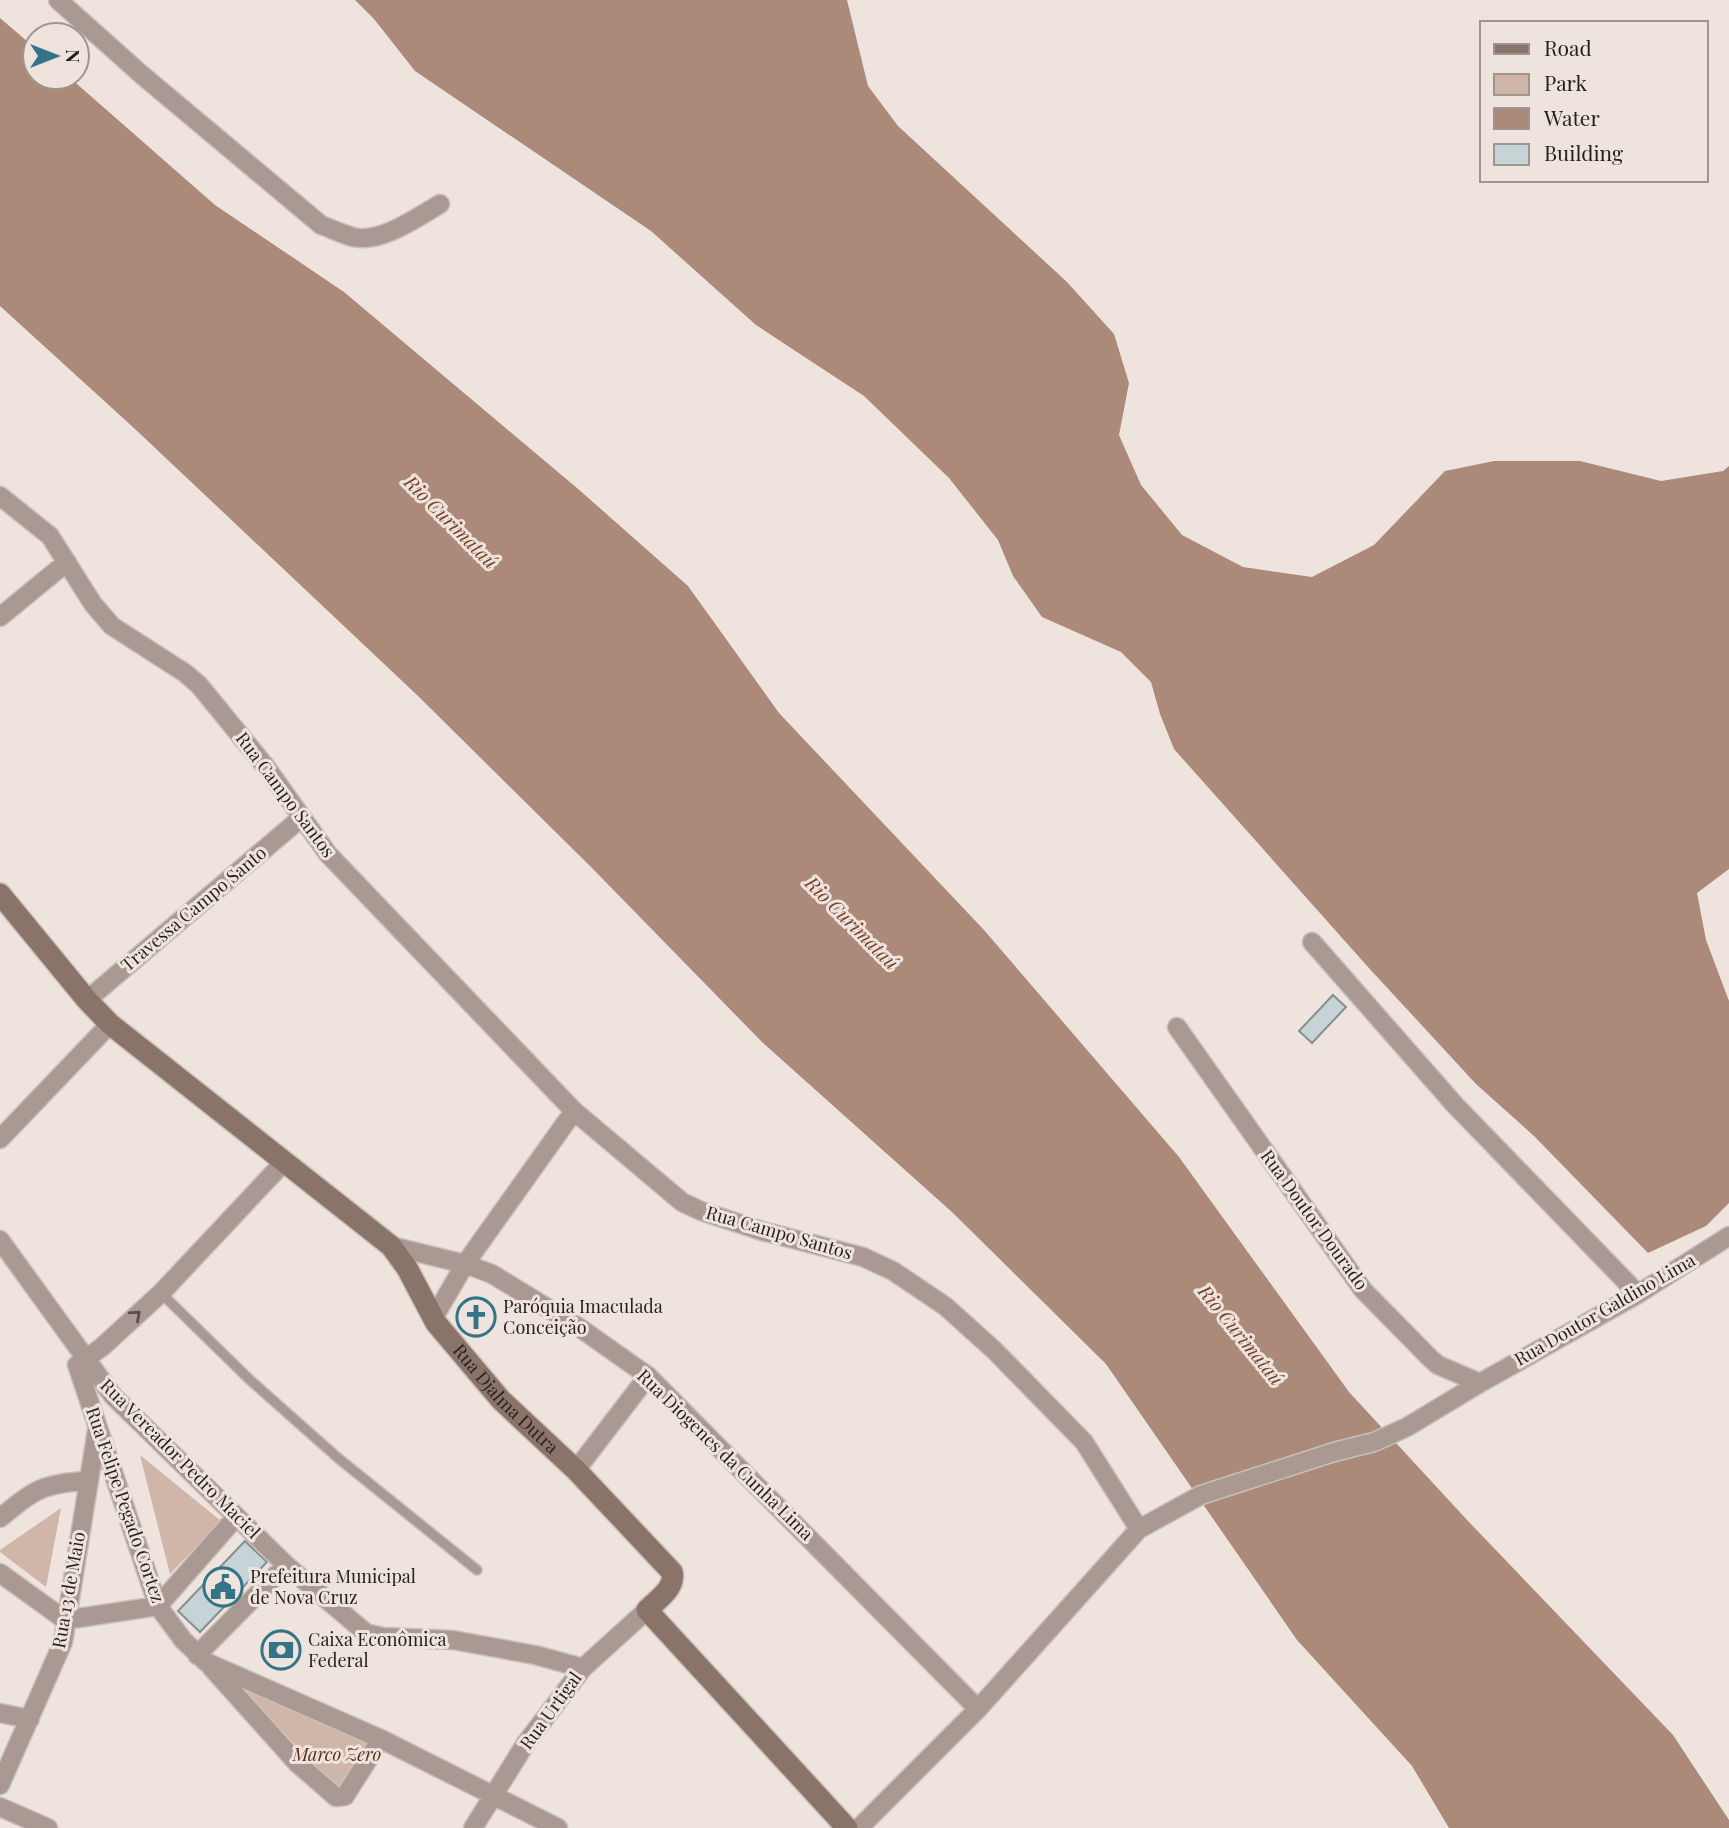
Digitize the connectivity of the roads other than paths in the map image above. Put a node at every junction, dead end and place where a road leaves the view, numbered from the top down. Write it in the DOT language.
graph roads {
  1 [pos="58,0"];
  2 [pos="440,204"];
  3 [pos="0,496"];
  4 [pos="67,562"];
  5 [pos="0,618"];
  6 [pos="300,818"];
  7 [pos="0,894"];
  8 [pos="1312,942"];
  9 [pos="86,1000"];
  10 [pos="110,1024"];
  11 [pos="1177,1027"];
  12 [pos="574,1111"];
  13 [pos="0,1139"];
  14 [pos="284,1162"];
  15 [pos="1729,1236"];
  16 [pos="0,1240"];
  17 [pos="391,1246"];
  18 [pos="465,1264"];
  19 [pos="161,1293"];
  20 [pos="1639,1294"];
  21 [pos="433,1319"];
  22 [pos="81,1361"];
  23 [pos="648,1376"];
  24 [pos="1480,1382"];
  25 [pos="97,1426"];
  26 [pos="576,1470"];
  27 [pos="87,1481"];
  28 [pos="236,1517"];
  29 [pos="0,1518"];
  30 [pos="1139,1529"];
  31 [pos="286,1565"];
  32 [pos="477,1570"];
  33 [pos="0,1573"];
  34 [pos="158,1606"];
  35 [pos="647,1610"];
  36 [pos="65,1620"];
  37 [pos="202,1659"];
  38 [pos="583,1668"];
  39 [pos="978,1709"];
  40 [pos="0,1713"];
  41 [pos="30,1719"];
  42 [pos="382,1739"];
  43 [pos="0,1785"];
  44 [pos="492,1795"];
  45 [pos="0,1807"];
  46 [pos="48,1828"];
  47 [pos="473,1828"];
  48 [pos="558,1828"];
  49 [pos="847,1828"];
  50 [pos="859,1828"];
  1 -- 2 [label="street"];
  3 -- 4 [label="street, Rua Campo Santos"];
  4 -- 5 [label="street"];
  4 -- 6 [label="street, Rua Campo Santos"];
  6 -- 9 [label="street, Travessa Campo Santo"];
  6 -- 12 [label="street, Rua Campo Santos"];
  7 -- 9 [label="main road, Rua Djalma Dutra"];
  8 -- 20 [label="street"];
  9 -- 10 [label="main road, Rua Djalma Dutra"];
  10 -- 13 [label="street"];
  10 -- 14 [label="main road, Rua Djalma Dutra"];
  11 -- 24 [label="street, Rua Doutor Dourado"];
  12 -- 18 [label="street"];
  12 -- 30 [label="street, Rua Campo Santos"];
  14 -- 17 [label="main road, Rua Djalma Dutra"];
  14 -- 19 [label="street"];
  15 -- 20 [label="street, Rua Doutor Galdino Lima"];
  16 -- 22 [label="street"];
  17 -- 18 [label="street, Rua Diogenes da Cunha Lima"];
  17 -- 21 [label="main road, Rua Djalma Dutra"];
  18 -- 21 [label="street"];
  18 -- 23 [label="street, Rua Diogenes da Cunha Lima"];
  22 -- 19 [label="street, one-way"];
  19 -- 32 [label="lane"];
  20 -- 24 [label="street, Rua Doutor Galdino Lima"];
  21 -- 26 [label="main road, Rua Djalma Dutra"];
  22 -- 25 [label="street, Rua Felipe Pegado Cortez"];
  22 -- 28 [label="street, Rua Vereador Pedro Maciel"];
  23 -- 26 [label="street"];
  23 -- 39 [label="street, Rua Diogenes da Cunha Lima"];
  24 -- 30 [label="street, Rua Doutor Galdino Lima"];
  25 -- 27 [label="street, Rua 13 de Maio"];
  25 -- 34 [label="street, Rua Felipe Pegado Cortez"];
  26 -- 35 [label="main road, Rua Djalma Dutra"];
  27 -- 29 [label="street"];
  27 -- 36 [label="street, Rua 13 de Maio"];
  28 -- 31 [label="street, Rua Vereador Pedro Maciel"];
  28 -- 34 [label="street"];
  30 -- 39 [label="street"];
  31 -- 37 [label="street"];
  31 -- 38 [label="street, Rua Vereador Pedro Maciel"];
  33 -- 36 [label="street"];
  34 -- 36 [label="street"];
  34 -- 37 [label="street, Rua Felipe Pegado Cortez"];
  35 -- 38 [label="street, Rua Urtigal"];
  35 -- 49 [label="main road"];
  36 -- 41 [label="street, Rua 13 de Maio"];
  37 -- 42 [label="street, Rua Felipe Pegado Cortez"];
  37 -- 42 [label="street"];
  38 -- 44 [label="street, Rua Urtigal"];
  39 -- 50 [label="street"];
  40 -- 41 [label="street"];
  41 -- 43 [label="street, Rua 13 de Maio"];
  42 -- 44 [label="street, Rua Felipe Pegado Cortez"];
  44 -- 47 [label="street, Rua Urtigal"];
  44 -- 48 [label="street, Rua Felipe Pegado Cortez"];
  45 -- 46 [label="street"];
}
